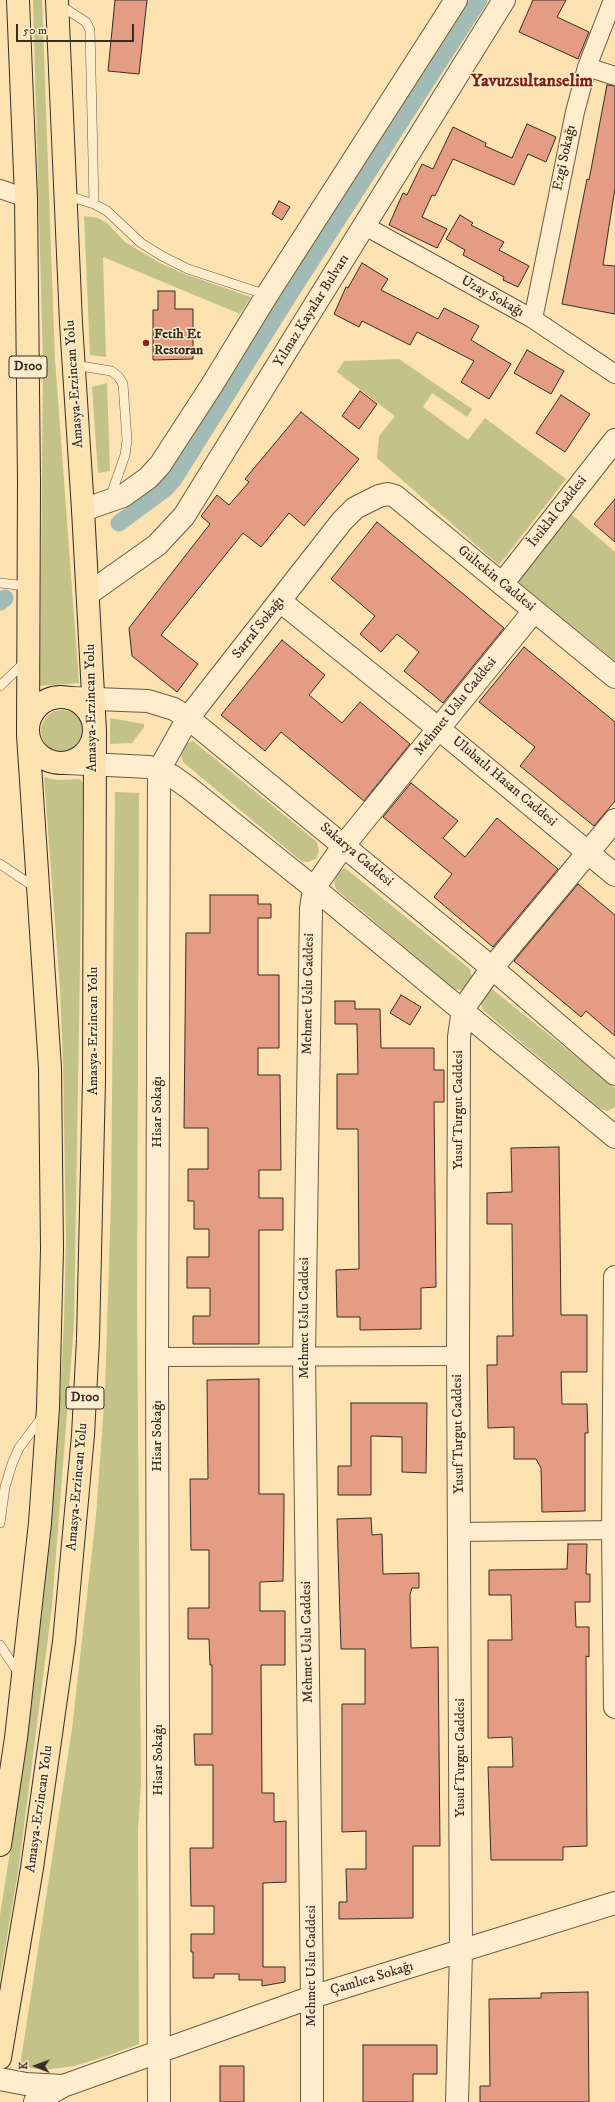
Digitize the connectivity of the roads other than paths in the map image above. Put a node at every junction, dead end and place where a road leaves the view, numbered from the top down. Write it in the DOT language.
graph roads {
  1 [pos="18,0"];
  2 [pos="456,0"];
  3 [pos="504,0"];
  4 [pos="613,0"];
  5 [pos="57,2"];
  6 [pos="587,67"];
  7 [pos="615,76"];
  8 [pos="0,189"];
  9 [pos="65,196"];
  10 [pos="26,198"];
  11 [pos="94,204"];
  12 [pos="365,226"];
  13 [pos="267,295"];
  14 [pos="533,320"];
  15 [pos="74,365"];
  16 [pos="615,374"];
  17 [pos="615,440"];
  18 [pos="372,498"];
  19 [pos="108,503"];
  20 [pos="83,510"];
  21 [pos="0,583"];
  22 [pos="502,584"];
  23 [pos="28,586"];
  24 [pos="88,594"];
  25 [pos="280,601"];
  26 [pos="534,611"];
  27 [pos="28,660"];
  28 [pos="615,677"];
  29 [pos="0,686"];
  30 [pos="70,698"];
  31 [pos="93,699"];
  32 [pos="188,718"];
  33 [pos="439,729"];
  34 [pos="95,731"];
  35 [pos="28,735"];
  36 [pos="67,763"];
  37 [pos="94,764"];
  38 [pos="159,770"];
  39 [pos="615,820"];
  40 [pos="344,845"];
  41 [pos="588,852"];
  42 [pos="0,864"];
  43 [pos="615,874"];
  44 [pos="314,888"];
  45 [pos="39,890"];
  46 [pos="492,968"];
  47 [pos="463,1009"];
  48 [pos="615,1074"];
  49 [pos="615,1136"];
  50 [pos="615,1277"];
  51 [pos="304,1356"];
  52 [pos="458,1356"];
  53 [pos="157,1357"];
  54 [pos="48,1408"];
  55 [pos="0,1523"];
  56 [pos="614,1530"];
  57 [pos="460,1532"];
  58 [pos="0,1645"];
  59 [pos="23,1680"];
  60 [pos="615,1707"];
  61 [pos="0,1845"];
  62 [pos="615,1903"];
  63 [pos="461,1951"];
  64 [pos="312,1997"];
  65 [pos="160,2051"];
  66 [pos="0,2058"];
  67 [pos="0,2079"];
  68 [pos="63,2086"];
  69 [pos="35,2102"];
  70 [pos="159,2102"];
  71 [pos="312,2102"];
  72 [pos="457,2102"];
  1 -- 10 [label="highway, D100"];
  2 -- 13 [label="street"];
  3 -- 12 [label="street, Yılmaz Kayalar Bulvarı"];
  4 -- 6 [label="street, Ezgi Sokağı"];
  5 -- 9 [label="highway, Amasya-Erzincan Yolu / D100"];
  5 -- 11 [label="lane"];
  6 -- 7 [label="street"];
  6 -- 14 [label="street, Ezgi Sokağı"];
  8 -- 10 [label="street"];
  9 -- 11 [label="lane"];
  9 -- 15 [label="highway, Amasya-Erzincan Yolu / D100"];
  10 -- 23 [label="highway, D100"];
  11 -- 13 [label="lane"];
  12 -- 14 [label="street, Uzay Sokağı"];
  12 -- 24 [label="street, Yılmaz Kayalar Bulvarı"];
  13 -- 19 [label="street"];
  14 -- 16 [label="street, Uzay Sokağı"];
  15 -- 19 [label="lane"];
  15 -- 20 [label="highway, Amasya-Erzincan Yolu / D100"];
  17 -- 22 [label="street, İstiklal Caddesi"];
  18 -- 22 [label="street, Gültekin Caddesi"];
  18 -- 25 [label="street, Sarraf Sokağı"];
  19 -- 20 [label="street"];
  20 -- 24 [label="highway, Amasya-Erzincan Yolu / D100"];
  21 -- 23 [label="lane"];
  22 -- 26 [label="street, Gültekin Caddesi"];
  23 -- 27 [label="highway, D100"];
  24 -- 31 [label="highway, Amasya-Erzincan Yolu / D100"];
  25 -- 32 [label="street, Sarraf Sokağı"];
  25 -- 33 [label="street, Ulubatlı Hasan Caddesi"];
  26 -- 28 [label="street, Gültekin Caddesi"];
  26 -- 33 [label="street, Mehmet Uslu Caddesi"];
  27 -- 29 [label="lane"];
  27 -- 35 [label="highway, D100"];
  30 -- 31 [label="street, Sakarya Caddesi"];
  30 -- 34 [label="highway"];
  30 -- 35 [label="highway"];
  31 -- 32 [label="street, Sakarya Caddesi"];
  31 -- 34 [label="highway, Amasya-Erzincan Yolu / D100"];
  32 -- 38 [label="street, Sarraf Sokağı"];
  32 -- 40 [label="street, Sakarya Caddesi"];
  33 -- 40 [label="street, Mehmet Uslu Caddesi"];
  33 -- 41 [label="street, Ulubatlı Hasan Caddesi"];
  34 -- 36 [label="highway"];
  34 -- 37 [label="highway, Amasya-Erzincan Yolu / D100"];
  35 -- 36 [label="highway"];
  35 -- 45 [label="highway, D100"];
  36 -- 37 [label="street"];
  37 -- 38 [label="street"];
  37 -- 66 [label="highway, Amasya-Erzincan Yolu / D100"];
  38 -- 44 [label="street"];
  38 -- 53 [label="street, Hisar Sokağı"];
  39 -- 41 [label="street"];
  40 -- 44 [label="street, Mehmet Uslu Caddesi"];
  40 -- 46 [label="street, Sakarya Caddesi"];
  41 -- 43 [label="street, Ulubatlı Hasan Caddesi"];
  41 -- 46 [label="street"];
  42 -- 45 [label="lane"];
  44 -- 47 [label="street"];
  44 -- 51 [label="street, Mehmet Uslu Caddesi"];
  45 -- 54 [label="highway, D100"];
  46 -- 47 [label="street"];
  46 -- 48 [label="street, Sakarya Caddesi"];
  47 -- 49 [label="street"];
  47 -- 52 [label="street, Yusuf Turgut Caddesi"];
  50 -- 56 [label="street"];
  51 -- 52 [label="street"];
  51 -- 53 [label="street"];
  51 -- 64 [label="street, Mehmet Uslu Caddesi"];
  52 -- 57 [label="street, Yusuf Turgut Caddesi"];
  53 -- 65 [label="street, Hisar Sokağı"];
  54 -- 55 [label="lane"];
  54 -- 59 [label="highway, D100"];
  56 -- 57 [label="street"];
  56 -- 60 [label="street"];
  57 -- 63 [label="street, Yusuf Turgut Caddesi"];
  58 -- 59 [label="lane"];
  59 -- 61 [label="highway, D100"];
  62 -- 63 [label="street, Çamlıca Sokağı"];
  63 -- 64 [label="street, Çamlıca Sokağı"];
  63 -- 72 [label="street, Yusuf Turgut Caddesi"];
  64 -- 65 [label="street, Çamlıca Sokağı"];
  64 -- 71 [label="street, Mehmet Uslu Caddesi"];
  65 -- 68 [label="street, Çamlıca Sokağı"];
  65 -- 70 [label="street, Hisar Sokağı"];
  67 -- 68 [label="street, Çamlıca Sokağı"];
  68 -- 69 [label="street, Çamlıca Sokağı"];
}
